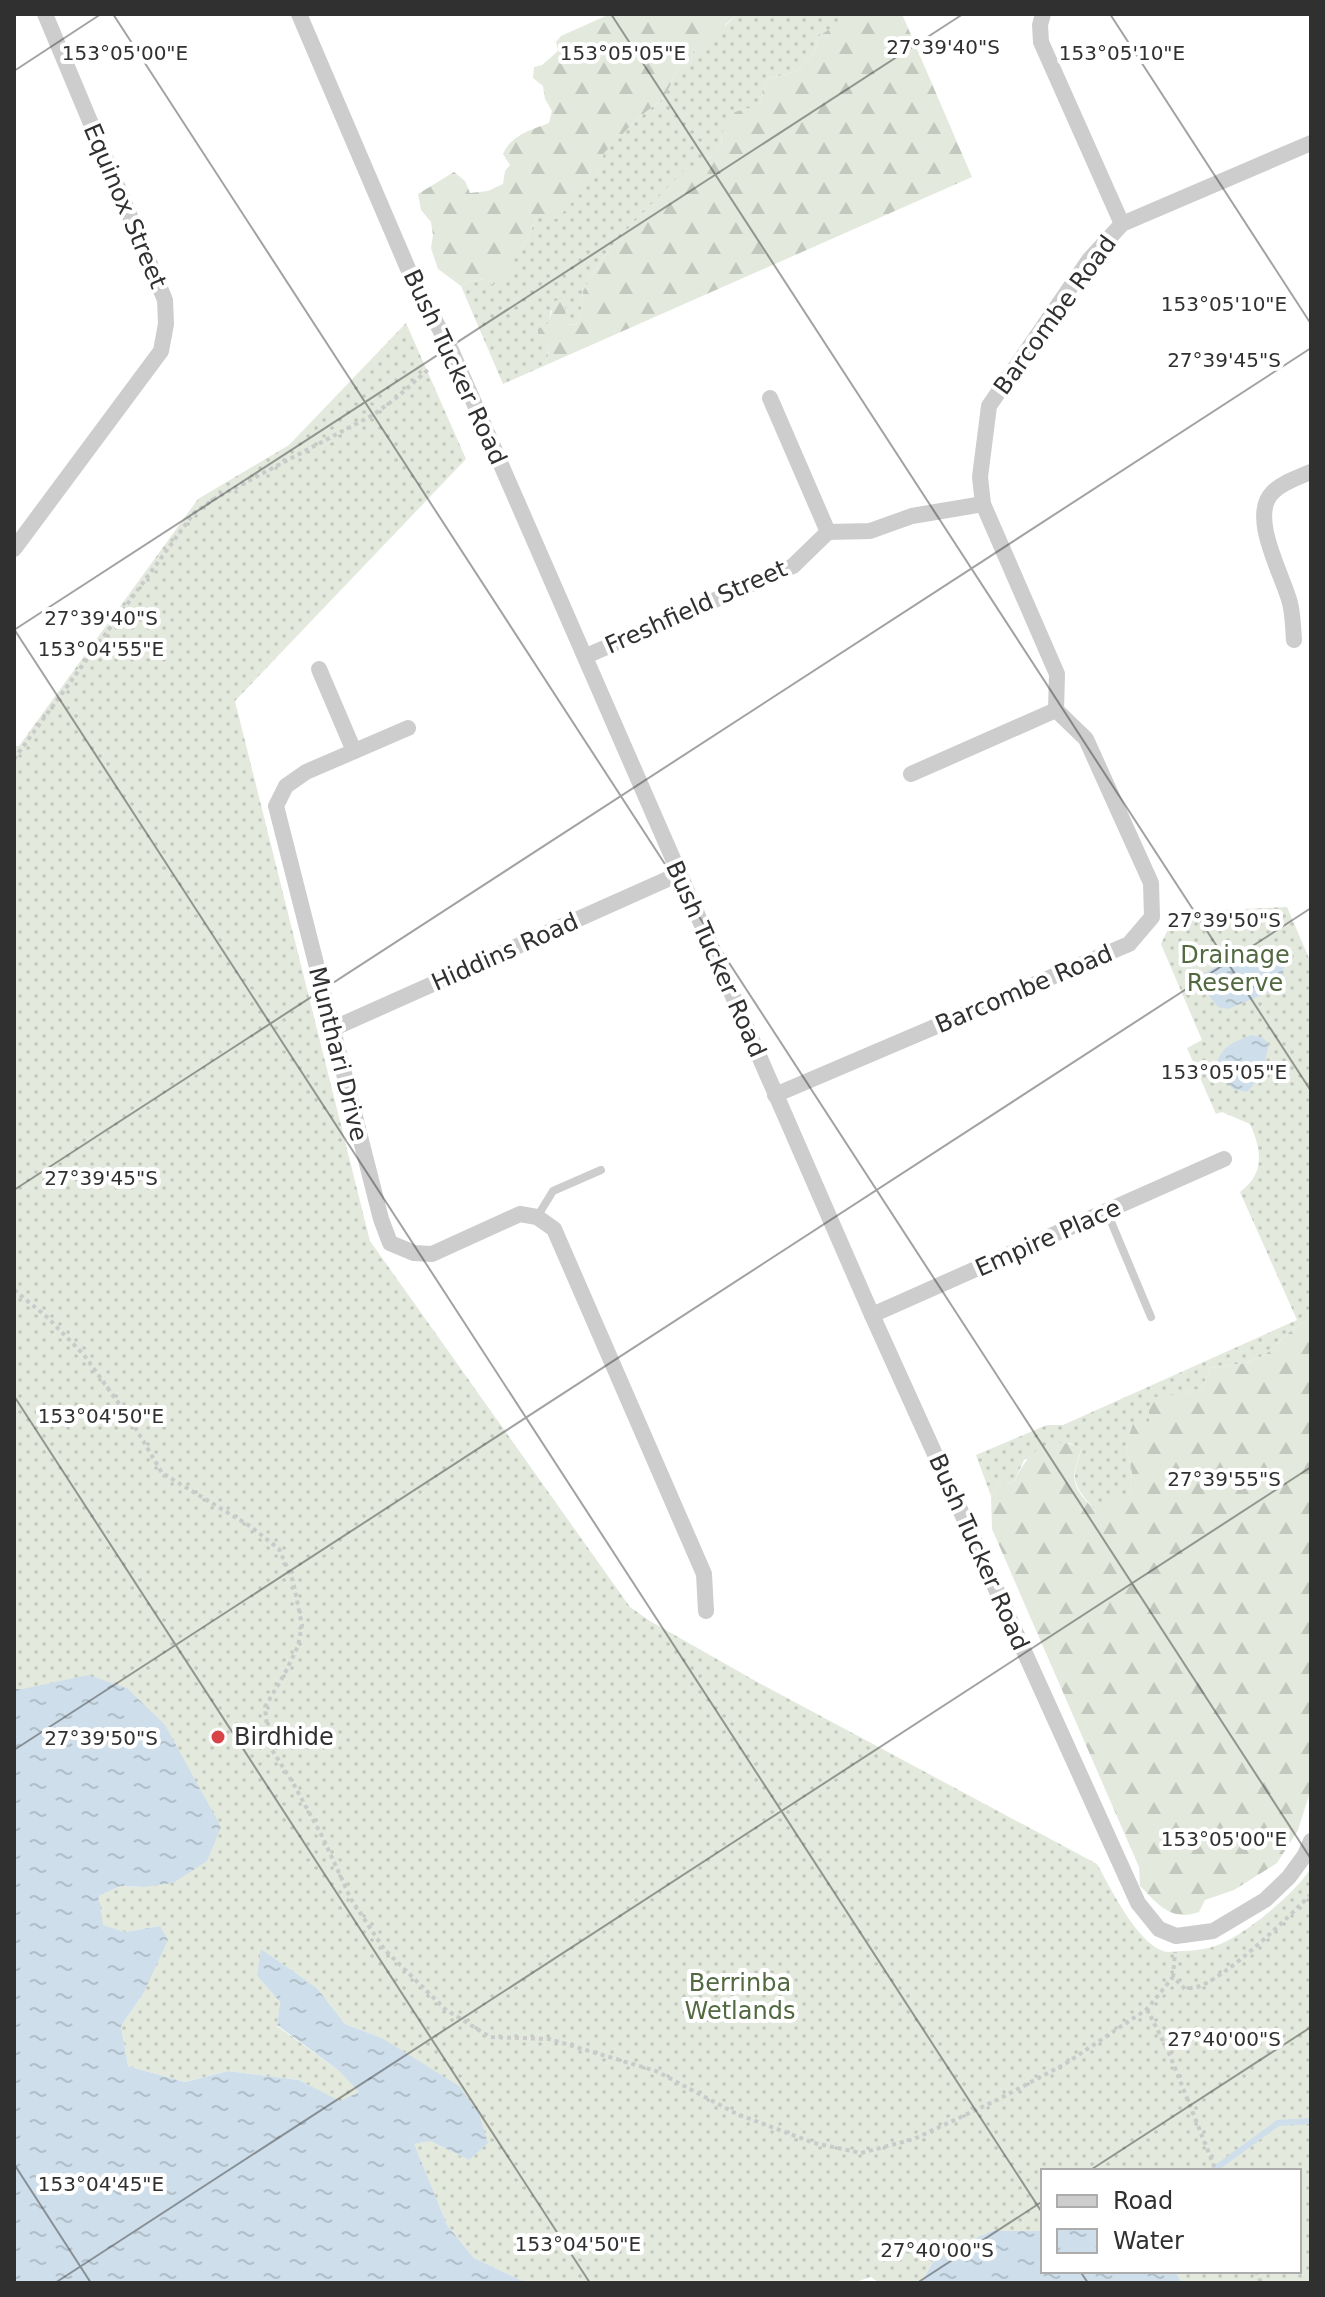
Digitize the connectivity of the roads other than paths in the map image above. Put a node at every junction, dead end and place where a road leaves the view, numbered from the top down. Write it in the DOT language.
graph roads {
  1 [pos="45,14"];
  2 [pos="299,14"];
  3 [pos="1043,14"];
  4 [pos="1311,143"];
  5 [pos="1122,224"];
  6 [pos="770,398"];
  7 [pos="1311,472"];
  8 [pos="983,504"];
  9 [pos="828,532"];
  10 [pos="14,549"];
  11 [pos="1294,640"];
  12 [pos="586,656"];
  13 [pos="319,669"];
  14 [pos="1056,710"];
  15 [pos="408,728"];
  16 [pos="354,751"];
  17 [pos="911,774"];
  18 [pos="679,874"];
  19 [pos="332,1029"];
  20 [pos="775,1095"];
  21 [pos="1224,1159"];
  22 [pos="601,1170"];
  23 [pos="1107,1212"];
  24 [pos="537,1217"];
  25 [pos="872,1315"];
  26 [pos="1151,1317"];
  27 [pos="706,1611"];
  28 [pos="1311,1841"];
  1 -- 10 [label="street, Equinox Street"];
  2 -- 12 [label="street, Bush Tucker Road"];
  3 -- 5 [label="street"];
  4 -- 5 [label="street, Barcombe Road"];
  5 -- 8 [label="street, Barcombe Road"];
  6 -- 9 [label="street"];
  7 -- 11 [label="street"];
  8 -- 9 [label="street"];
  8 -- 14 [label="street, Barcombe Road"];
  9 -- 12 [label="street, Freshfield Street"];
  12 -- 18 [label="street, Bush Tucker Road"];
  13 -- 16 [label="street"];
  14 -- 17 [label="street"];
  14 -- 20 [label="street, Barcombe Road"];
  15 -- 16 [label="street, Munthari Drive"];
  16 -- 19 [label="street, Munthari Drive"];
  18 -- 19 [label="street, Hiddins Road"];
  18 -- 20 [label="street, Bush Tucker Road"];
  19 -- 24 [label="street, Munthari Drive"];
  20 -- 25 [label="street, Bush Tucker Road"];
  21 -- 23 [label="street, Empire Place"];
  22 -- 24 [label="lane"];
  23 -- 25 [label="street, Empire Place"];
  23 -- 26 [label="lane"];
  24 -- 27 [label="street"];
  25 -- 28 [label="street, Bush Tucker Road"];
}
